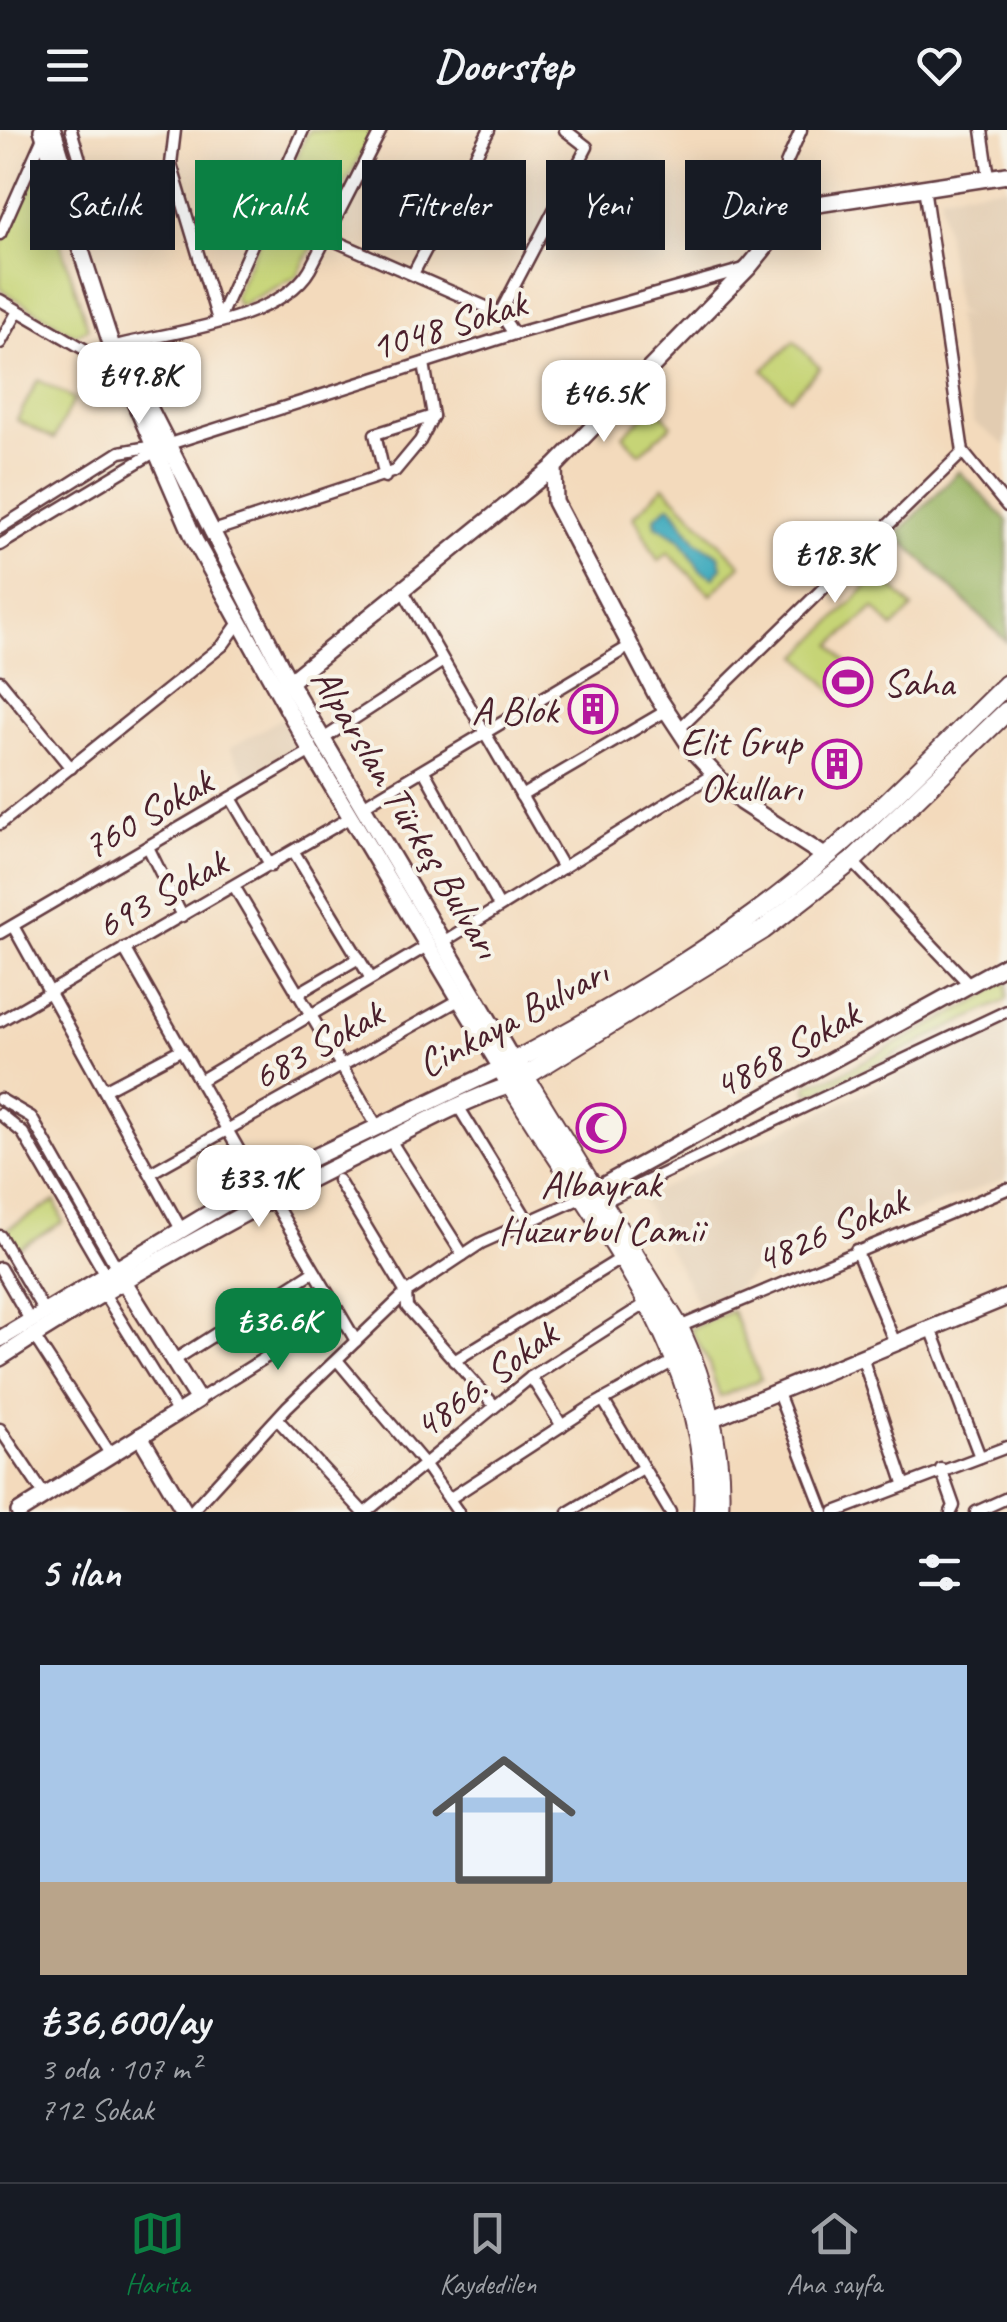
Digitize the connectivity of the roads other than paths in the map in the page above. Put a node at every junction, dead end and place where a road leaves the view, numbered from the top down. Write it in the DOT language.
graph roads {
  1 [pos="72,130"];
  2 [pos="174,130"];
  3 [pos="303,130"];
  4 [pos="382,130"];
  5 [pos="489,130"];
  6 [pos="565,130"];
  7 [pos="800,130"];
  8 [pos="982,130"];
  9 [pos="46,132"];
  10 [pos="57,160"];
  11 [pos="81,160"];
  12 [pos="172,160"];
  13 [pos="788,160"];
  14 [pos="1007,174"];
  15 [pos="989,177"];
  16 [pos="175,183"];
  17 [pos="924,186"];
  18 [pos="821,203"];
  19 [pos="342,206"];
  20 [pos="0,234"];
  21 [pos="342,244"];
  22 [pos="89,250"];
  23 [pos="318,250"];
  24 [pos="764,250"];
  25 [pos="750,268"];
  26 [pos="413,274"];
  27 [pos="0,300"];
  28 [pos="18,311"];
  29 [pos="500,313"];
  30 [pos="218,322"];
  31 [pos="514,334"];
  32 [pos="0,342"];
  33 [pos="118,345"];
  34 [pos="424,363"];
  35 [pos="121,371"];
  36 [pos="433,416"];
  37 [pos="158,447"];
  38 [pos="963,452"];
  39 [pos="554,467"];
  40 [pos="385,477"];
  41 [pos="1007,506"];
  42 [pos="0,528"];
  43 [pos="209,532"];
  44 [pos="0,545"];
  45 [pos="402,590"];
  46 [pos="238,624"];
  47 [pos="630,646"];
  48 [pos="444,661"];
  49 [pos="0,681"];
  50 [pos="289,682"];
  51 [pos="1007,684"];
  52 [pos="1007,710"];
  53 [pos="666,711"];
  54 [pos="678,730"];
  55 [pos="486,734"];
  56 [pos="317,745"];
  57 [pos="70,768"];
  58 [pos="424,770"];
  59 [pos="712,775"];
  60 [pos="521,796"];
  61 [pos="230,798"];
  62 [pos="356,812"];
  63 [pos="0,824"];
  64 [pos="148,847"];
  65 [pos="294,852"];
  66 [pos="826,857"];
  67 [pos="852,861"];
  68 [pos="271,866"];
  69 [pos="562,868"];
  70 [pos="234,886"];
  71 [pos="499,906"];
  72 [pos="182,916"];
  73 [pos="13,926"];
  74 [pos="0,933"];
  75 [pos="435,944"];
  76 [pos="124,948"];
  77 [pos="358,958"];
  78 [pos="1007,964"];
  79 [pos="370,977"];
  80 [pos="970,985"];
  81 [pos="52,991"];
  82 [pos="297,994"];
  83 [pos="459,1000"];
  84 [pos="1007,1010"];
  85 [pos="309,1015"];
  86 [pos="0,1021"];
  87 [pos="182,1049"];
  88 [pos="560,1058"];
  89 [pos="340,1064"];
  90 [pos="507,1064"];
  91 [pos="201,1080"];
  92 [pos="519,1081"];
  93 [pos="791,1084"];
  94 [pos="106,1089"];
  95 [pos="0,1098"];
  96 [pos="458,1106"];
  97 [pos="805,1106"];
  98 [pos="546,1108"];
  99 [pos="0,1114"];
  100 [pos="377,1126"];
  101 [pos="227,1129"];
  102 [pos="390,1140"];
  103 [pos="152,1172"];
  104 [pos="338,1180"];
  105 [pos="258,1184"];
  106 [pos="1007,1189"];
  107 [pos="272,1197"];
  108 [pos="593,1197"];
  109 [pos="527,1219"];
  110 [pos="182,1231"];
  111 [pos="2,1243"];
  112 [pos="856,1250"];
  113 [pos="463,1255"];
  114 [pos="620,1259"];
  115 [pos="0,1268"];
  116 [pos="313,1272"];
  117 [pos="112,1280"];
  118 [pos="406,1293"];
  119 [pos="1006,1300"];
  120 [pos="647,1302"];
  121 [pos="338,1312"];
  122 [pos="36,1322"];
  123 [pos="679,1327"];
  124 [pos="931,1328"];
  125 [pos="0,1339"];
  126 [pos="356,1341"];
  127 [pos="895,1343"];
  128 [pos="862,1357"];
  129 [pos="0,1358"];
  130 [pos="337,1360"];
  131 [pos="454,1360"];
  132 [pos="676,1360"];
  133 [pos="173,1361"];
  134 [pos="531,1377"];
  135 [pos="778,1392"];
  136 [pos="198,1400"];
  137 [pos="603,1400"];
  138 [pos="494,1405"];
  139 [pos="178,1412"];
  140 [pos="277,1419"];
  141 [pos="710,1420"];
  142 [pos="562,1426"];
  143 [pos="0,1430"];
  144 [pos="140,1436"];
  145 [pos="1007,1447"];
  146 [pos="111,1454"];
  147 [pos="980,1457"];
  148 [pos="423,1462"];
  149 [pos="644,1468"];
  150 [pos="941,1468"];
  151 [pos="904,1483"];
  152 [pos="45,1496"];
  153 [pos="1007,1498"];
  154 [pos="449,1499"];
  155 [pos="19,1512"];
  156 [pos="188,1512"];
  157 [pos="364,1512"];
  158 [pos="458,1512"];
  159 [pos="570,1512"];
  160 [pos="670,1512"];
  161 [pos="703,1512"];
  162 [pos="719,1512"];
  163 [pos="824,1512"];
  164 [pos="835,1512"];
  165 [pos="951,1512"];
  166 [pos="976,1512"];
  1 -- 11 [label="street"];
  2 -- 12 [label="street"];
  3 -- 30 [label="street"];
  4 -- 19 [label="street"];
  5 -- 26 [label="street"];
  6 -- 29 [label="street"];
  7 -- 13 [label="street"];
  8 -- 15 [label="street"];
  9 -- 10 [label="main road, Alparslan Türkeş Bulvarı"];
  9 -- 20 [label="street"];
  9 -- 35 [label="main road, Alparslan Türkeş Bulvarı"];
  14 -- 15 [label="main road"];
  15 -- 17 [label="main road"];
  16 -- 30 [label="street"];
  17 -- 18 [label="main road"];
  17 -- 38 [label="street"];
  21 -- 26 [label="street"];
  22 -- 33 [label="main road, Alparslan Türkeş Bulvarı"];
  23 -- 30 [label="street"];
  24 -- 25 [label="main road"];
  25 -- 31 [label="street, 1048 Sokak"];
  25 -- 39 [label="main road"];
  26 -- 29 [label="street"];
  27 -- 28 [label="street"];
  28 -- 32 [label="street"];
  28 -- 35 [label="street"];
  29 -- 31 [label="street"];
  30 -- 33 [label="street"];
  31 -- 34 [label="street, 1048 Sokak"];
  33 -- 37 [label="main road, Alparslan Türkeş Bulvarı"];
  34 -- 36 [label="street"];
  34 -- 37 [label="street, 1048 Sokak"];
  35 -- 37 [label="main road, Alparslan Türkeş Bulvarı"];
  36 -- 40 [label="street"];
  36 -- 40 [label="street"];
  37 -- 42 [label="street"];
  37 -- 43 [label="main road, Alparslan Türkeş Bulvarı"];
  37 -- 44 [label="street"];
  37 -- 46 [label="main road, Alparslan Türkeş Bulvarı"];
  38 -- 41 [label="street"];
  38 -- 54 [label="street"];
  39 -- 45 [label="main road"];
  39 -- 47 [label="main road"];
  40 -- 43 [label="street"];
  43 -- 50 [label="main road, Alparslan Türkeş Bulvarı"];
  45 -- 48 [label="street"];
  45 -- 50 [label="main road"];
  46 -- 56 [label="main road, Alparslan Türkeş Bulvarı"];
  46 -- 57 [label="street"];
  47 -- 53 [label="main road"];
  47 -- 55 [label="street, 693 Sokak"];
  48 -- 55 [label="street"];
  48 -- 56 [label="street, 760 Sokak"];
  49 -- 57 [label="street"];
  50 -- 56 [label="main road, Alparslan Türkeş Bulvarı"];
  51 -- 66 [label="main road, Cinkaya Bulvarı"];
  52 -- 67 [label="main road, Cinkaya Bulvarı"];
  53 -- 54 [label="main road"];
  53 -- 60 [label="street"];
  54 -- 59 [label="main road"];
  55 -- 58 [label="street, 693 Sokak"];
  55 -- 60 [label="street"];
  56 -- 61 [label="street, 760 Sokak"];
  56 -- 62 [label="main road, Alparslan Türkeş Bulvarı"];
  57 -- 63 [label="street"];
  58 -- 62 [label="street, 693 Sokak"];
  58 -- 71 [label="street"];
  59 -- 66 [label="main road"];
  59 -- 69 [label="street"];
  60 -- 69 [label="street"];
  61 -- 64 [label="street, 760 Sokak"];
  61 -- 68 [label="street"];
  62 -- 65 [label="street, 693 Sokak"];
  62 -- 75 [label="main road, Alparslan Türkeş Bulvarı"];
  64 -- 72 [label="street"];
  64 -- 73 [label="street, 760 Sokak"];
  65 -- 68 [label="street, 693 Sokak"];
  65 -- 77 [label="street"];
  66 -- 90 [label="main road, Cinkaya Bulvarı"];
  67 -- 80 [label="street"];
  67 -- 88 [label="main road, Cinkaya Bulvarı"];
  68 -- 70 [label="street, 693 Sokak"];
  69 -- 71 [label="street"];
  70 -- 72 [label="street, 693 Sokak"];
  70 -- 82 [label="street"];
  71 -- 75 [label="street"];
  72 -- 76 [label="street, 693 Sokak"];
  73 -- 74 [label="street, 760 Sokak"];
  73 -- 81 [label="street"];
  75 -- 79 [label="street"];
  75 -- 83 [label="main road, Alparslan Türkeş Bulvarı"];
  75 -- 90 [label="main road, Alparslan Türkeş Bulvarı"];
  76 -- 81 [label="street, 693 Sokak"];
  76 -- 87 [label="street"];
  77 -- 79 [label="street"];
  77 -- 82 [label="street"];
  78 -- 80 [label="main road, 4868 Sokak"];
  79 -- 85 [label="street"];
  80 -- 93 [label="main road, 4868 Sokak"];
  81 -- 86 [label="street, 693 Sokak"];
  81 -- 94 [label="street"];
  82 -- 85 [label="street"];
  83 -- 89 [label="street, 683 Sokak"];
  83 -- 90 [label="main road, Alparslan Türkeş Bulvarı"];
  84 -- 97 [label="street"];
  85 -- 89 [label="street"];
  85 -- 91 [label="street"];
  87 -- 91 [label="street"];
  87 -- 94 [label="street"];
  88 -- 92 [label="main road, Cinkaya Bulvarı"];
  88 -- 98 [label="main road"];
  89 -- 100 [label="street"];
  89 -- 101 [label="street, 683 Sokak"];
  90 -- 92 [label="main road, Alparslan Türkeş Bulvarı"];
  90 -- 100 [label="main road, Cinkaya Bulvarı"];
  91 -- 101 [label="street"];
  92 -- 96 [label="main road, Cinkaya Bulvarı"];
  92 -- 98 [label="main road, Alparslan Türkeş Bulvarı"];
  92 -- 108 [label="main road, Alparslan Türkeş Bulvarı"];
  93 -- 97 [label="street"];
  93 -- 108 [label="main road, 4868 Sokak"];
  94 -- 103 [label="street"];
  95 -- 117 [label="street"];
  96 -- 102 [label="main road, Cinkaya Bulvarı"];
  96 -- 109 [label="street"];
  97 -- 108 [label="street"];
  98 -- 108 [label="main road, Alparslan Türkeş Bulvarı"];
  99 -- 117 [label="street"];
  100 -- 105 [label="main road, Cinkaya Bulvarı"];
  101 -- 103 [label="street, 683 Sokak"];
  101 -- 105 [label="street"];
  102 -- 107 [label="main road, Cinkaya Bulvarı"];
  102 -- 113 [label="street"];
  103 -- 110 [label="street"];
  104 -- 118 [label="street"];
  105 -- 110 [label="main road, Cinkaya Bulvarı"];
  106 -- 112 [label="street, 4826 Sokak"];
  107 -- 116 [label="street"];
  107 -- 117 [label="main road, Cinkaya Bulvarı"];
  108 -- 109 [label="street, 4868 Sokak"];
  108 -- 114 [label="main road, Alparslan Türkeş Bulvarı"];
  108 -- 123 [label="main road, Alparslan Türkeş Bulvarı"];
  109 -- 113 [label="street, 4868 Sokak"];
  110 -- 117 [label="main road, Cinkaya Bulvarı"];
  111 -- 122 [label="street"];
  112 -- 123 [label="street, 4826 Sokak"];
  112 -- 127 [label="street"];
  113 -- 118 [label="street, 4868 Sokak"];
  114 -- 120 [label="main road, Alparslan Türkeş Bulvarı"];
  114 -- 131 [label="street"];
  115 -- 122 [label="street"];
  116 -- 121 [label="street"];
  116 -- 133 [label="street"];
  117 -- 122 [label="main road, Cinkaya Bulvarı"];
  117 -- 122 [label="main road, Cinkaya Bulvarı"];
  117 -- 133 [label="main road"];
  117 -- 139 [label="street"];
  118 -- 126 [label="street, 4868 Sokak"];
  118 -- 131 [label="street"];
  119 -- 124 [label="main road"];
  120 -- 132 [label="main road, Alparslan Türkeş Bulvarı"];
  120 -- 134 [label="street, 4866. Sokak"];
  121 -- 126 [label="street"];
  121 -- 136 [label="street"];
  122 -- 125 [label="main road, Cinkaya Bulvarı"];
  122 -- 129 [label="main road, Cinkaya Bulvarı"];
  122 -- 146 [label="street"];
  123 -- 141 [label="main road, Alparslan Türkeş Bulvarı"];
  124 -- 127 [label="main road"];
  124 -- 147 [label="street"];
  126 -- 130 [label="street, 4868 Sokak"];
  127 -- 128 [label="main road"];
  128 -- 135 [label="main road"];
  128 -- 151 [label="street"];
  130 -- 140 [label="street, 4868 Sokak"];
  130 -- 148 [label="street"];
  131 -- 138 [label="street"];
  132 -- 137 [label="street"];
  132 -- 161 [label="main road, Alparslan Türkeş Bulvarı"];
  133 -- 136 [label="main road"];
  134 -- 138 [label="street, 4866. Sokak"];
  134 -- 142 [label="street"];
  135 -- 141 [label="main road"];
  135 -- 163 [label="street"];
  136 -- 139 [label="main road"];
  137 -- 142 [label="street"];
  137 -- 149 [label="street"];
  138 -- 148 [label="street, 4866. Sokak"];
  139 -- 144 [label="main road"];
  140 -- 156 [label="street, 4868 Sokak"];
  140 -- 157 [label="street"];
  141 -- 162 [label="main road, Alparslan Türkeş Bulvarı"];
  142 -- 154 [label="street"];
  143 -- 152 [label="street"];
  144 -- 146 [label="main road"];
  144 -- 156 [label="main road"];
  145 -- 147 [label="street"];
  146 -- 152 [label="main road"];
  147 -- 150 [label="street"];
  148 -- 154 [label="street"];
  148 -- 157 [label="street, 4866. Sokak"];
  149 -- 159 [label="street"];
  149 -- 160 [label="street"];
  150 -- 151 [label="street"];
  150 -- 165 [label="street"];
  151 -- 164 [label="street"];
  152 -- 155 [label="main road"];
  153 -- 166 [label="street"];
  154 -- 158 [label="street"];
}
